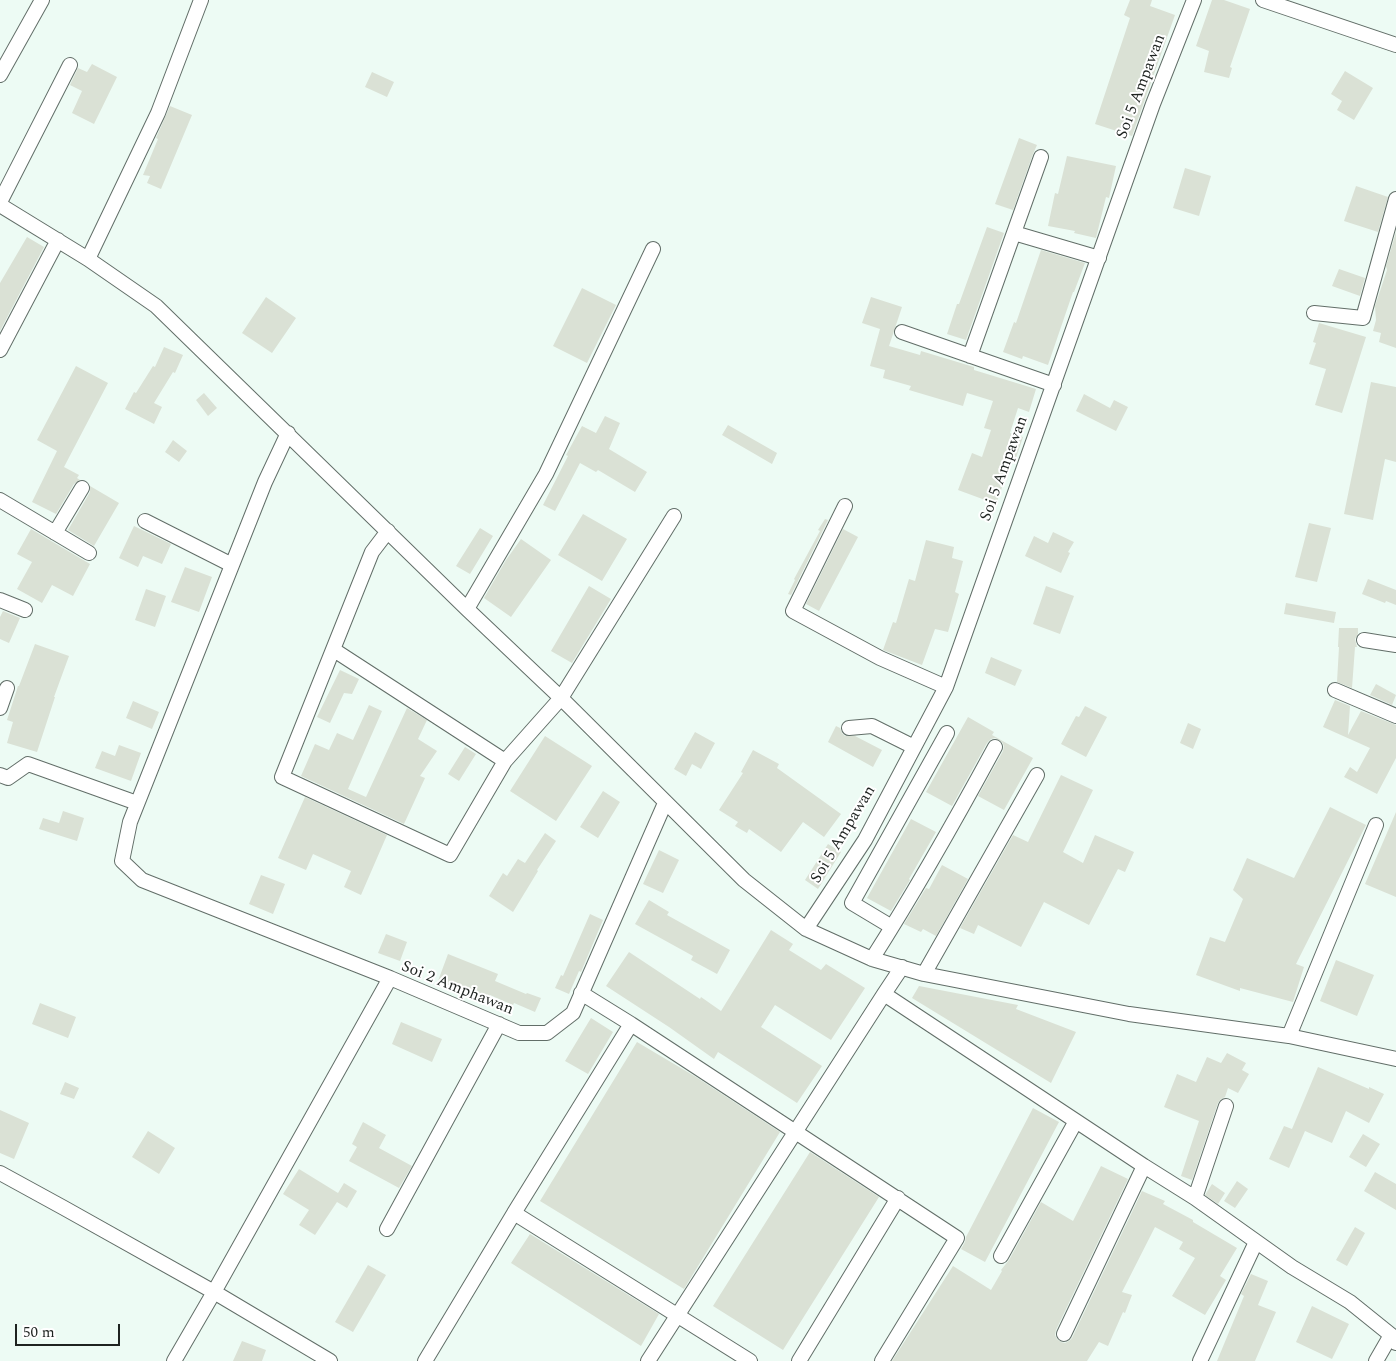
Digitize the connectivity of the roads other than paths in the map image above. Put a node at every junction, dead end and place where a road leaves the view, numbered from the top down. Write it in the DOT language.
graph roads {
  1 [pos="42,0"];
  2 [pos="201,0"];
  3 [pos="1194,0"];
  4 [pos="1262,0"];
  5 [pos="1396,45"];
  6 [pos="70,65"];
  7 [pos="0,75"];
  8 [pos="1041,158"];
  9 [pos="1396,199"];
  10 [pos="0,204"];
  11 [pos="1014,233"];
  12 [pos="58,240"];
  13 [pos="653,249"];
  14 [pos="1099,258"];
  15 [pos="88,259"];
  16 [pos="1314,313"];
  17 [pos="902,332"];
  18 [pos="0,350"];
  19 [pos="970,356"];
  20 [pos="1054,385"];
  21 [pos="288,433"];
  22 [pos="82,488"];
  23 [pos="0,500"];
  24 [pos="845,506"];
  25 [pos="674,516"];
  26 [pos="145,521"];
  27 [pos="388,531"];
  28 [pos="55,533"];
  29 [pos="89,553"];
  30 [pos="232,566"];
  31 [pos="0,600"];
  32 [pos="467,609"];
  33 [pos="25,610"];
  34 [pos="1364,640"];
  35 [pos="1396,645"];
  36 [pos="334,650"];
  37 [pos="946,687"];
  38 [pos="7,688"];
  39 [pos="1335,690"];
  40 [pos="561,698"];
  41 [pos="0,708"];
  42 [pos="1396,716"];
  43 [pos="849,728"];
  44 [pos="946,733"];
  45 [pos="914,747"];
  46 [pos="995,748"];
  47 [pos="505,761"];
  48 [pos="0,775"];
  49 [pos="1037,775"];
  50 [pos="137,802"];
  51 [pos="666,803"];
  52 [pos="1376,825"];
  53 [pos="892,927"];
  54 [pos="806,929"];
  55 [pos="872,959"];
  56 [pos="902,968"];
  57 [pos="924,974"];
  58 [pos="390,978"];
  59 [pos="581,993"];
  60 [pos="884,994"];
  61 [pos="499,1024"];
  62 [pos="631,1024"];
  63 [pos="1290,1036"];
  64 [pos="1396,1059"];
  65 [pos="1226,1106"];
  66 [pos="1076,1121"];
  67 [pos="796,1132"];
  68 [pos="1144,1166"];
  69 [pos="0,1174"];
  70 [pos="898,1198"];
  71 [pos="1195,1198"];
  72 [pos="514,1213"];
  73 [pos="387,1229"];
  74 [pos="1256,1242"];
  75 [pos="1002,1256"];
  76 [pos="214,1292"];
  77 [pos="677,1316"];
  78 [pos="1064,1334"];
  79 [pos="1393,1339"];
  80 [pos="322,1359"];
  81 [pos="174,1361"];
  82 [pos="425,1361"];
  83 [pos="648,1361"];
  84 [pos="750,1361"];
  85 [pos="799,1361"];
  86 [pos="882,1361"];
  87 [pos="1200,1361"];
  88 [pos="1376,1361"];
  1 -- 7 [label="street"];
  2 -- 15 [label="street"];
  3 -- 14 [label="street, Soi 5 Ampawan"];
  4 -- 5 [label="street"];
  6 -- 10 [label="street"];
  8 -- 11 [label="street"];
  9 -- 16 [label="street"];
  10 -- 12 [label="street"];
  11 -- 14 [label="street"];
  11 -- 19 [label="street"];
  12 -- 15 [label="street"];
  12 -- 18 [label="street"];
  13 -- 32 [label="street"];
  14 -- 20 [label="street, Soi 5 Ampawan"];
  15 -- 21 [label="street"];
  17 -- 19 [label="street"];
  19 -- 20 [label="street"];
  20 -- 37 [label="street, Soi 5 Ampawan"];
  21 -- 27 [label="street"];
  21 -- 30 [label="street"];
  22 -- 28 [label="street"];
  23 -- 28 [label="street"];
  24 -- 37 [label="street"];
  25 -- 40 [label="street"];
  26 -- 30 [label="street"];
  27 -- 32 [label="street"];
  27 -- 36 [label="street"];
  28 -- 29 [label="street"];
  30 -- 50 [label="street"];
  31 -- 33 [label="street"];
  32 -- 40 [label="street"];
  34 -- 35 [label="street"];
  36 -- 47 [label="street"];
  36 -- 47 [label="street"];
  37 -- 45 [label="street, Soi 5 Ampawan"];
  38 -- 41 [label="street"];
  39 -- 42 [label="street"];
  40 -- 47 [label="street"];
  40 -- 51 [label="street"];
  43 -- 45 [label="street"];
  44 -- 53 [label="street"];
  45 -- 54 [label="street, Soi 5 Ampawan"];
  46 -- 53 [label="street"];
  48 -- 50 [label="street"];
  49 -- 57 [label="street"];
  50 -- 58 [label="street"];
  51 -- 54 [label="street"];
  51 -- 59 [label="street, Soi 2 Amphawan"];
  52 -- 63 [label="street"];
  53 -- 55 [label="street"];
  54 -- 55 [label="street"];
  55 -- 56 [label="street"];
  56 -- 57 [label="street"];
  56 -- 60 [label="street"];
  57 -- 63 [label="street"];
  58 -- 61 [label="street, Soi 2 Amphawan"];
  58 -- 76 [label="street, Soi 2 Amphawan"];
  59 -- 61 [label="street, Soi 2 Amphawan"];
  59 -- 62 [label="street"];
  60 -- 66 [label="street"];
  60 -- 67 [label="street"];
  61 -- 73 [label="street"];
  62 -- 67 [label="street"];
  62 -- 72 [label="street"];
  63 -- 64 [label="street"];
  65 -- 71 [label="street"];
  66 -- 68 [label="street"];
  66 -- 75 [label="street"];
  67 -- 70 [label="street"];
  67 -- 77 [label="street"];
  68 -- 71 [label="street"];
  68 -- 78 [label="street"];
  69 -- 76 [label="street"];
  70 -- 85 [label="street"];
  70 -- 86 [label="street"];
  71 -- 74 [label="street"];
  72 -- 77 [label="street"];
  72 -- 82 [label="street"];
  74 -- 79 [label="street"];
  74 -- 87 [label="street"];
  76 -- 80 [label="street"];
  76 -- 81 [label="street, Soi 2 Amphawan"];
  77 -- 83 [label="street"];
  77 -- 84 [label="street"];
  79 -- 88 [label="street"];
}
